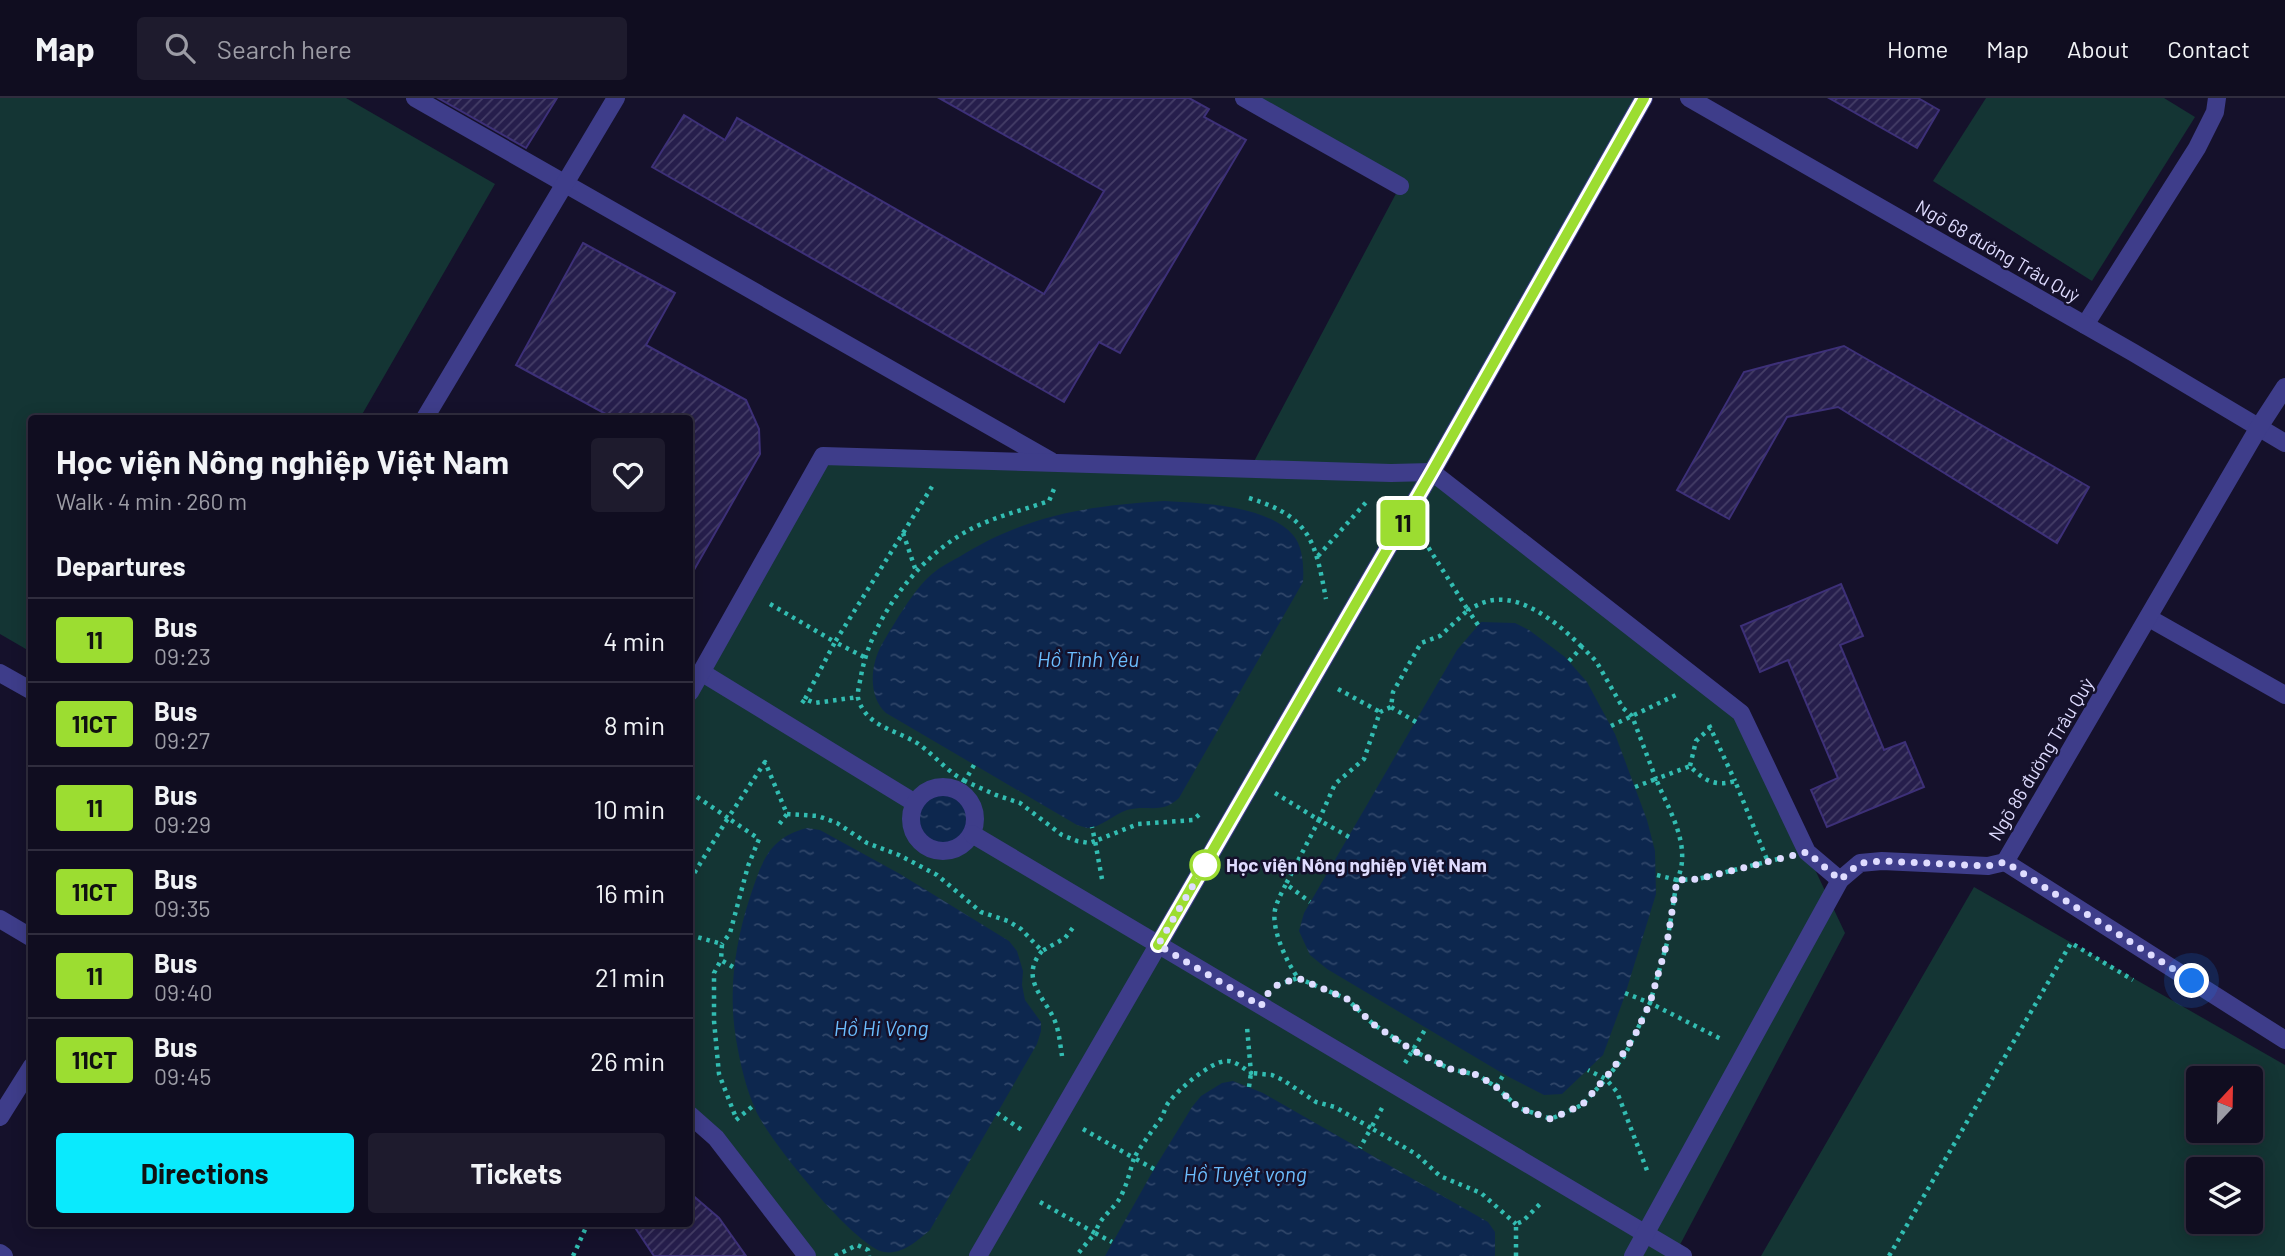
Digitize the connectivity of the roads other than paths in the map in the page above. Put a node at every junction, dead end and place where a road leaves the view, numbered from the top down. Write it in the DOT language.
graph roads {
  1 [pos="415,98"];
  2 [pos="616,98"];
  3 [pos="1244,98"];
  4 [pos="1644,98"];
  5 [pos="1689,98"];
  6 [pos="2217,98"];
  7 [pos="565,183"];
  8 [pos="1400,186"];
  9 [pos="2085,325"];
  10 [pos="2285,387"];
  11 [pos="427,415"];
  12 [pos="2259,427"];
  13 [pos="2285,443"];
  14 [pos="1054,463"];
  15 [pos="1432,472"];
  16 [pos="2149,618"];
  17 [pos="701,671"];
  18 [pos="0,673"];
  19 [pos="693,686"];
  20 [pos="28,689"];
  21 [pos="2285,695"];
  22 [pos="915,803"];
  23 [pos="972,834"];
  24 [pos="2005,862"];
  25 [pos="1840,880"];
  26 [pos="0,919"];
  27 [pos="28,936"];
  28 [pos="1158,945"];
  29 [pos="2285,1040"];
  30 [pos="28,1072"];
  31 [pos="0,1117"];
  32 [pos="693,1118"];
  33 [pos="1645,1234"];
  34 [pos="807,1256"];
  35 [pos="978,1256"];
  36 [pos="1633,1256"];
  37 [pos="1683,1256"];
  1 -- 7 [label="street"];
  2 -- 7 [label="street"];
  3 -- 8 [label="street"];
  4 -- 15 [label="street"];
  5 -- 9 [label="street, Ngõ 68 đường Trâu Quỳ"];
  6 -- 9 [label="street"];
  7 -- 11 [label="street"];
  7 -- 14 [label="street"];
  9 -- 12 [label="street, Ngõ 68 đường Trâu Quỳ"];
  10 -- 12 [label="street"];
  12 -- 13 [label="street, Ngõ 68 đường Trâu Quỳ"];
  12 -- 16 [label="street, Ngõ 86 đường Trâu Quỳ"];
  14 -- 15 [label="street"];
  14 -- 17 [label="street"];
  15 -- 25 [label="street"];
  15 -- 28 [label="street"];
  16 -- 21 [label="street"];
  16 -- 24 [label="street, Ngõ 86 đường Trâu Quỳ"];
  17 -- 19 [label="street"];
  17 -- 22 [label="street"];
  18 -- 20 [label="street"];
  22 -- 23 [label="street"];
  22 -- 23 [label="street"];
  23 -- 28 [label="street"];
  24 -- 25 [label="street"];
  24 -- 29 [label="street, Ngõ 86 đường Trâu Quỳ"];
  25 -- 33 [label="street"];
  26 -- 27 [label="street"];
  28 -- 33 [label="street"];
  28 -- 35 [label="street"];
  30 -- 31 [label="street"];
  32 -- 34 [label="street"];
  33 -- 36 [label="street"];
  33 -- 37 [label="street"];
}
